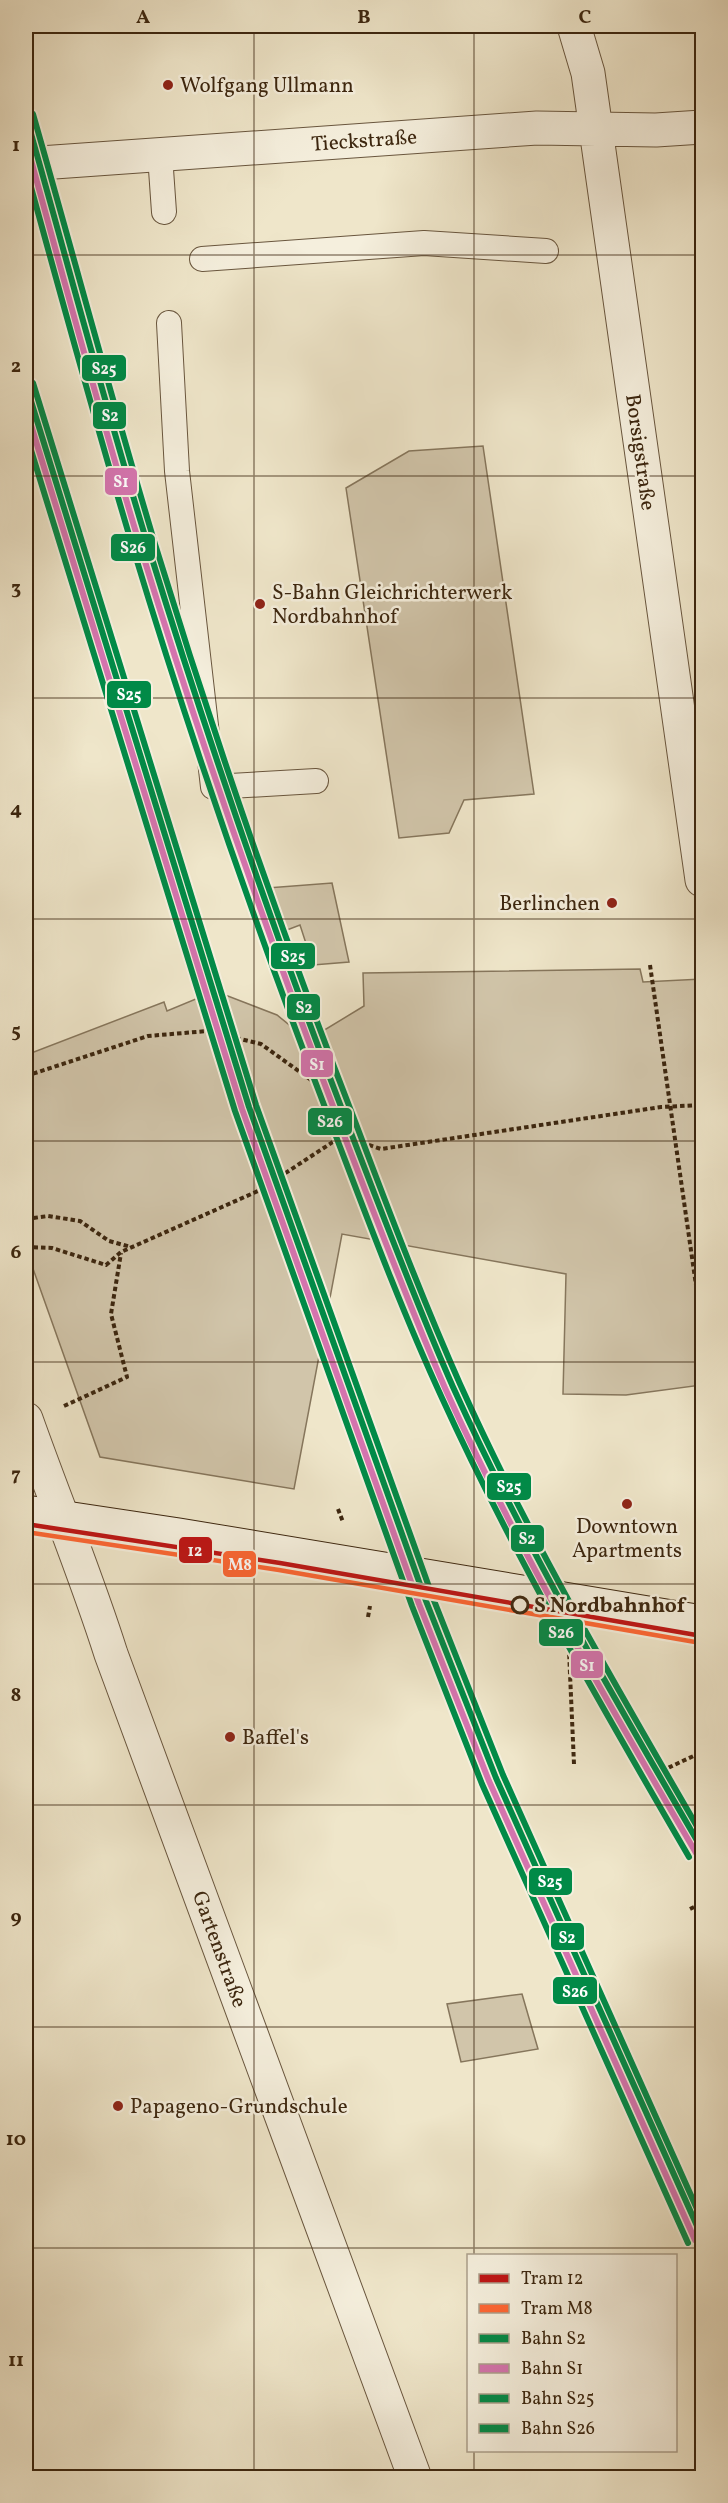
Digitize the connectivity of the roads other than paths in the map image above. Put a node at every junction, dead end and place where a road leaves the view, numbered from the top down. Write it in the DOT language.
graph roads {
  1 [pos="574,26"];
  2 [pos="702,127"];
  3 [pos="596,130"];
  4 [pos="160,155"];
  5 [pos="26,164"];
  6 [pos="164,212"];
  7 [pos="546,251"];
  8 [pos="202,259"];
  9 [pos="169,323"];
  10 [pos="316,781"];
  11 [pos="702,880"];
  12 [pos="26,1419"];
  13 [pos="26,1512"];
  14 [pos="61,1517"];
  15 [pos="702,1622"];
  16 [pos="415,2478"];
  1 -- 3 [label="street, Borsigstraße"];
  2 -- 3 [label="street, Tieckstraße"];
  3 -- 4 [label="street, Tieckstraße"];
  3 -- 11 [label="street, Borsigstraße"];
  4 -- 5 [label="street, Tieckstraße"];
  4 -- 6 [label="lane"];
  7 -- 8 [label="lane"];
  9 -- 10 [label="lane"];
  12 -- 14 [label="street, Gartenstraße"];
  13 -- 14 [label="street"];
  14 -- 15 [label="street"];
  14 -- 16 [label="street, Gartenstraße"];
}
